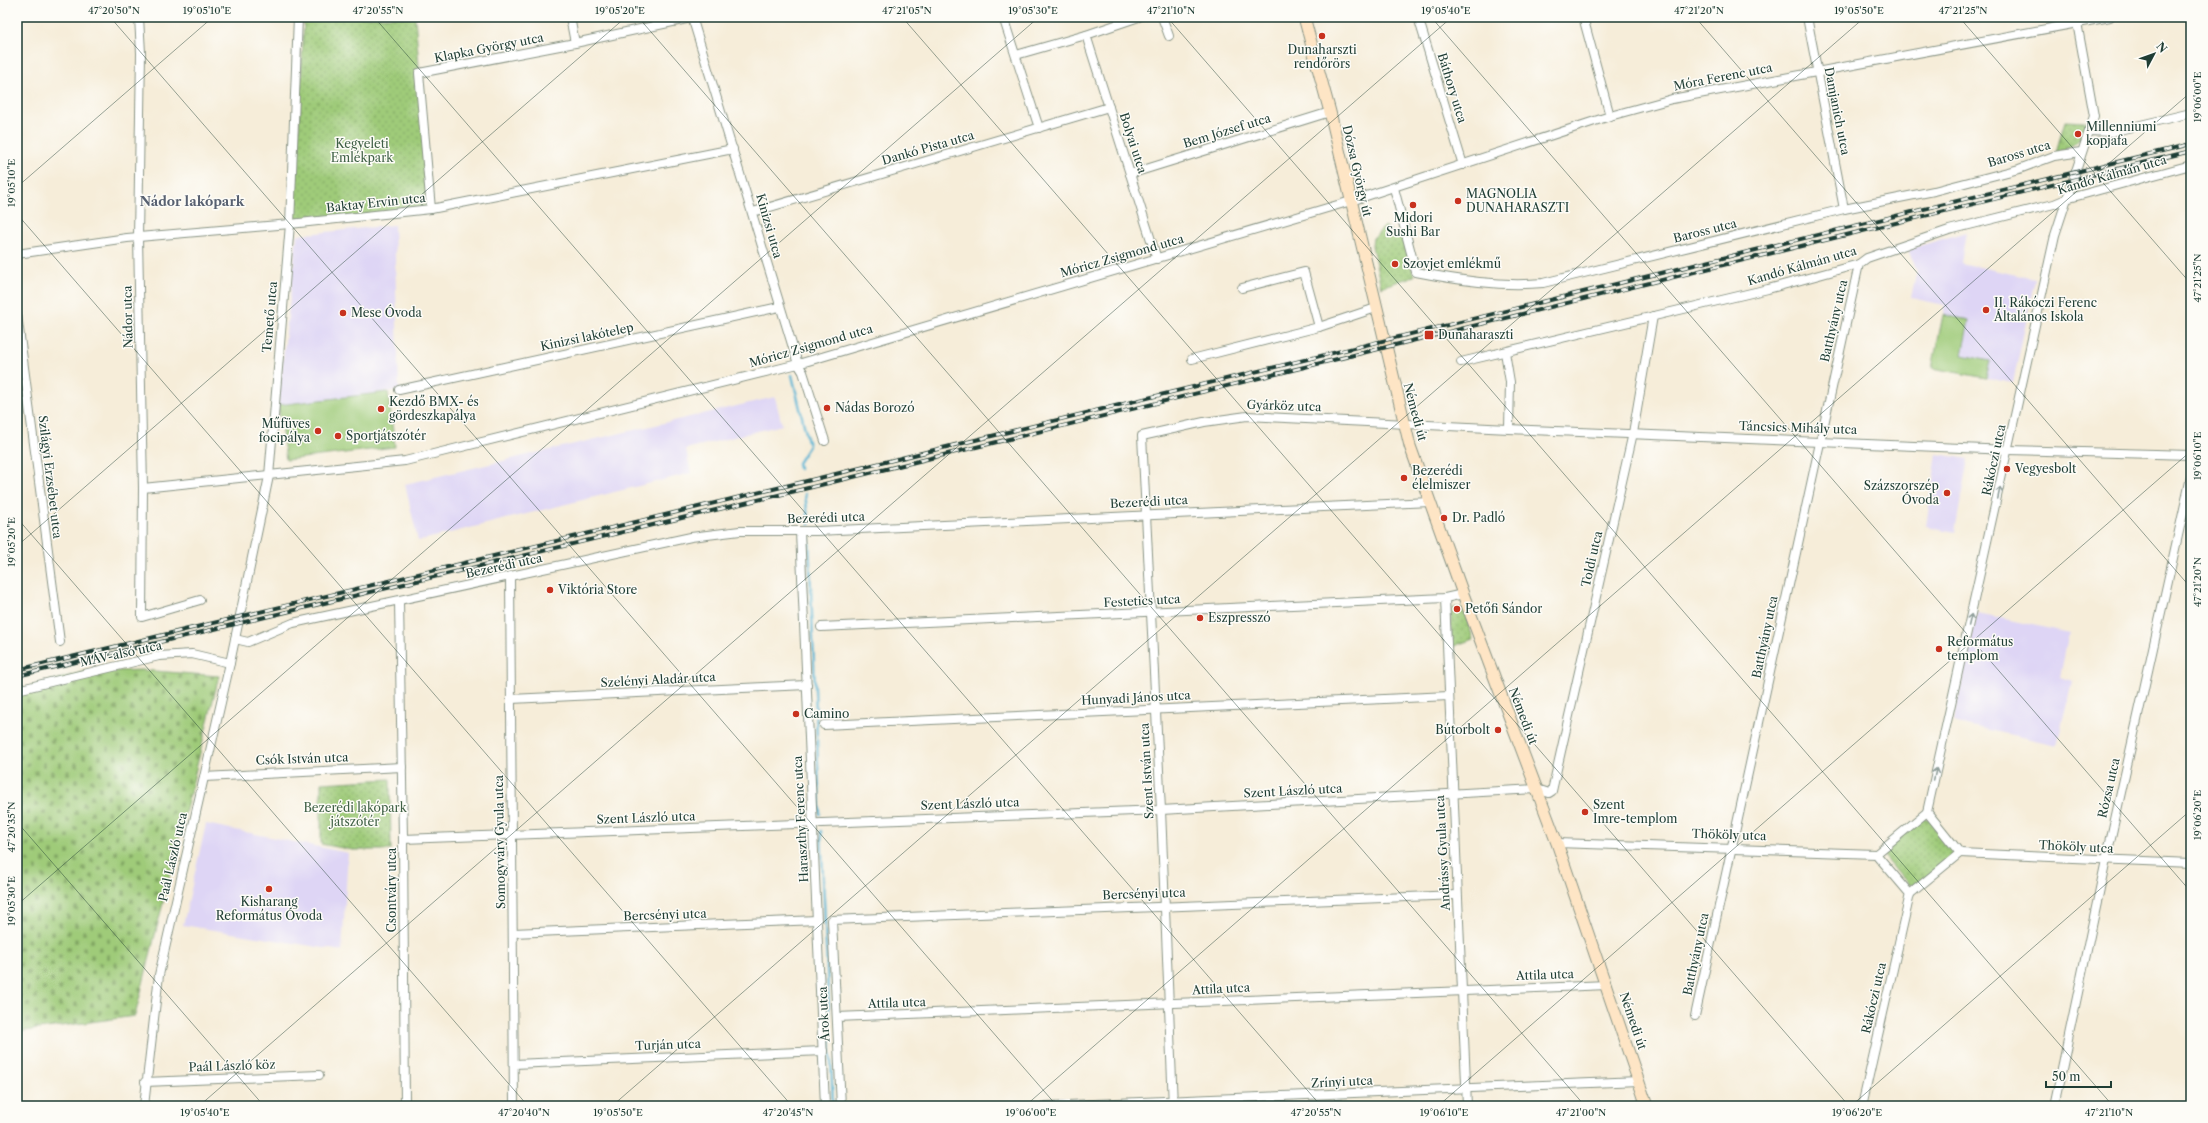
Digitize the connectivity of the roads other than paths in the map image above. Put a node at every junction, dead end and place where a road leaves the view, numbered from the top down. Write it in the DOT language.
graph roads {
  1 [pos="139,17"];
  2 [pos="298,17"];
  3 [pos="570,17"];
  4 [pos="693,17"];
  5 [pos="1003,17"];
  6 [pos="1139,17"];
  7 [pos="1162,17"];
  8 [pos="1304,17"];
  9 [pos="1418,17"];
  10 [pos="1583,17"];
  11 [pos="1807,17"];
  12 [pos="2110,17"];
  13 [pos="2077,20"];
  14 [pos="1086,35"];
  15 [pos="1169,36"];
  16 [pos="575,43"];
  17 [pos="1016,54"];
  18 [pos="1817,72"];
  19 [pos="1109,107"];
  20 [pos="1330,112"];
  21 [pos="2191,112"];
  22 [pos="1610,116"];
  23 [pos="1039,128"];
  24 [pos="2089,131"];
  25 [pos="733,149"];
  26 [pos="2081,152"];
  27 [pos="1463,165"];
  28 [pos="2191,165"];
  29 [pos="1130,174"];
  30 [pos="1394,188"];
  31 [pos="2066,199"];
  32 [pos="1351,201"];
  33 [pos="431,209"];
  34 [pos="1844,209"];
  35 [pos="753,212"];
  36 [pos="290,224"];
  37 [pos="138,237"];
  38 [pos="17,254"];
  39 [pos="1157,259"];
  40 [pos="1859,264"];
  41 [pos="1242,288"];
  42 [pos="779,307"];
  43 [pos="1376,308"];
  44 [pos="17,314"];
  45 [pos="1653,316"];
  46 [pos="1319,327"];
  47 [pos="1383,332"];
  48 [pos="1505,352"];
  49 [pos="1192,359"];
  50 [pos="1461,362"];
  51 [pos="798,364"];
  52 [pos="399,390"];
  53 [pos="1404,424"];
  54 [pos="1509,429"];
  55 [pos="1633,433"];
  56 [pos="1142,436"];
  57 [pos="825,441"];
  58 [pos="1819,441"];
  59 [pos="2008,450"];
  60 [pos="2191,455"];
  61 [pos="269,476"];
  62 [pos="2191,477"];
  63 [pos="143,488"];
  64 [pos="1430,502"];
  65 [pos="1145,514"];
  66 [pos="800,532"];
  67 [pos="510,578"];
  68 [pos="1463,594"];
  69 [pos="1445,598"];
  70 [pos="200,600"];
  71 [pos="399,601"];
  72 [pos="1151,613"];
  73 [pos="239,616"];
  74 [pos="821,627"];
  75 [pos="235,639"];
  76 [pos="60,642"];
  77 [pos="230,663"];
  78 [pos="807,686"];
  79 [pos="17,690"];
  80 [pos="1448,696"];
  81 [pos="511,699"];
  82 [pos="1156,709"];
  83 [pos="824,725"];
  84 [pos="402,768"];
  85 [pos="204,777"];
  86 [pos="1537,789"];
  87 [pos="1452,795"];
  88 [pos="1161,810"];
  89 [pos="1927,812"];
  90 [pos="813,823"];
  91 [pos="512,836"];
  92 [pos="403,839"];
  93 [pos="1557,843"];
  94 [pos="1731,847"];
  95 [pos="1960,853"];
  96 [pos="1876,854"];
  97 [pos="2106,860"];
  98 [pos="2191,863"];
  99 [pos="1910,894"];
  100 [pos="1457,895"];
  101 [pos="1165,905"];
  102 [pos="817,920"];
  103 [pos="832,920"];
  104 [pos="513,933"];
  105 [pos="1606,985"];
  106 [pos="1462,991"];
  107 [pos="1169,1003"];
  108 [pos="1695,1016"];
  109 [pos="837,1017"];
  110 [pos="823,1051"];
  111 [pos="514,1064"];
  112 [pos="319,1075"];
  113 [pos="1639,1081"];
  114 [pos="145,1082"];
  115 [pos="1467,1088"];
  116 [pos="1173,1104"];
  117 [pos="144,1106"];
  118 [pos="405,1106"];
  119 [pos="514,1106"];
  120 [pos="825,1106"];
  121 [pos="840,1106"];
  122 [pos="1045,1106"];
  123 [pos="1467,1106"];
  124 [pos="1647,1106"];
  125 [pos="1862,1106"];
  126 [pos="2054,1106"];
  1 -- 37 [label="street, Nádor utca"];
  2 -- 36 [label="street, Temető utca"];
  3 -- 16 [label="street"];
  4 -- 16 [label="street, Klapka György utca"];
  4 -- 25 [label="street, Kinizsi utca"];
  5 -- 17 [label="street"];
  6 -- 14 [label="street"];
  7 -- 15 [label="street"];
  8 -- 20 [label="main road, Dózsa György út"];
  9 -- 27 [label="street, Báthory utca"];
  10 -- 22 [label="street"];
  11 -- 18 [label="street, Damjanich utca"];
  12 -- 13 [label="street, Móra Ferenc utca"];
  13 -- 18 [label="street, Móra Ferenc utca"];
  13 -- 24 [label="street, Rákóczi utca"];
  14 -- 17 [label="street"];
  14 -- 19 [label="street, Bolyai utca"];
  16 -- 33 [label="street, Klapka György utca"];
  17 -- 23 [label="street"];
  18 -- 22 [label="street, Móra Ferenc utca"];
  18 -- 34 [label="street, Damjanich utca"];
  19 -- 23 [label="street, Dankó Pista utca"];
  19 -- 29 [label="street, Bolyai utca"];
  20 -- 29 [label="street, Bem József utca"];
  20 -- 32 [label="main road, Dózsa György út"];
  21 -- 24 [label="street"];
  22 -- 27 [label="street, Móra Ferenc utca"];
  23 -- 35 [label="street, Dankó Pista utca"];
  24 -- 26 [label="street, Rákóczi utca"];
  25 -- 33 [label="street, Baktay Ervin utca"];
  25 -- 35 [label="street, Kinizsi utca"];
  26 -- 31 [label="street, Rákóczi utca"];
  26 -- 34 [label="street, Baross utca"];
  27 -- 30 [label="street, Móra Ferenc utca"];
  28 -- 31 [label="street, Kandó Kálmán utca"];
  29 -- 39 [label="street, Bolyai utca"];
  30 -- 32 [label="street, Móra Ferenc utca"];
  30 -- 34 [label="street, Baross utca"];
  31 -- 40 [label="street, Kandó Kálmán utca"];
  31 -- 59 [label="street, Rákóczi utca"];
  32 -- 39 [label="street, Móricz Zsigmond utca"];
  32 -- 43 [label="main road, Dózsa György út"];
  33 -- 36 [label="street, Baktay Ervin utca"];
  35 -- 42 [label="street, Kinizsi utca"];
  36 -- 37 [label="street, Baktay Ervin utca"];
  36 -- 61 [label="street, Temető utca"];
  37 -- 38 [label="street, Baktay Ervin utca"];
  37 -- 63 [label="street, Nádor utca"];
  39 -- 51 [label="street, Móricz Zsigmond utca"];
  40 -- 45 [label="street, Kandó Kálmán utca"];
  40 -- 58 [label="street, Batthyány utca"];
  41 -- 46 [label="street"];
  42 -- 51 [label="street, Kinizsi utca"];
  42 -- 52 [label="street, Kinizsi lakótelep"];
  43 -- 46 [label="street"];
  43 -- 47 [label="main road, Dózsa György út"];
  44 -- 76 [label="street, Szilágyi Erzsébet utca"];
  45 -- 48 [label="street, Kandó Kálmán utca"];
  45 -- 55 [label="street, Toldi utca"];
  46 -- 49 [label="street"];
  47 -- 53 [label="main road, Némedi út"];
  48 -- 50 [label="street, Kandó Kálmán utca"];
  48 -- 54 [label="street"];
  51 -- 57 [label="street, Kinizsi utca"];
  51 -- 61 [label="street, Móricz Zsigmond utca"];
  53 -- 54 [label="street, Táncsics Mihály utca"];
  53 -- 56 [label="street, Gyárköz utca"];
  53 -- 64 [label="main road, Némedi út"];
  54 -- 55 [label="street, Táncsics Mihály utca"];
  55 -- 58 [label="street, Táncsics Mihály utca"];
  55 -- 86 [label="street, Toldi utca"];
  56 -- 65 [label="street, Szent István utca"];
  58 -- 59 [label="street, Táncsics Mihály utca"];
  58 -- 94 [label="street, Batthyány utca"];
  59 -- 60 [label="street, Táncsics Mihály utca"];
  89 -- 59 [label="street, Rákóczi utca, one-way"];
  61 -- 63 [label="street, Móricz Zsigmond utca"];
  61 -- 73 [label="street, Temető utca"];
  62 -- 97 [label="street, Rózsa utca"];
  63 -- 70 [label="street, Nádor utca"];
  64 -- 65 [label="street, Bezerédi utca"];
  64 -- 68 [label="main road, Némedi út"];
  65 -- 66 [label="street, Bezerédi utca"];
  65 -- 72 [label="street, Szent István utca"];
  66 -- 67 [label="street, Bezerédi utca"];
  66 -- 78 [label="street, Haraszthy Ferenc utca"];
  67 -- 71 [label="street, Bezerédi utca"];
  67 -- 81 [label="street, Somogyváry Gyula utca"];
  68 -- 69 [label="street, Festetics utca"];
  68 -- 86 [label="main road, Némedi út"];
  69 -- 72 [label="street, Festetics utca"];
  69 -- 80 [label="street, Andrássy Gyula utca"];
  71 -- 75 [label="street, Bezerédi utca"];
  71 -- 84 [label="street, Csontváry utca"];
  72 -- 74 [label="street, Festetics utca"];
  72 -- 82 [label="street, Szent István utca"];
  73 -- 75 [label="street, Paál László utca"];
  75 -- 77 [label="street, Paál László utca"];
  77 -- 79 [label="street, MÁV-alsó utca"];
  77 -- 85 [label="street, Paál László utca"];
  78 -- 81 [label="street, Szelényi Aladár utca"];
  78 -- 90 [label="street, Haraszthy Ferenc utca"];
  80 -- 82 [label="street, Hunyadi János utca"];
  80 -- 87 [label="street, Andrássy Gyula utca"];
  81 -- 91 [label="street, Somogyváry Gyula utca"];
  82 -- 83 [label="street, Hunyadi János utca"];
  82 -- 88 [label="street, Szent István utca"];
  84 -- 85 [label="street, Csók István utca"];
  84 -- 92 [label="street, Csontváry utca"];
  85 -- 114 [label="street, Paál László utca"];
  86 -- 87 [label="street, Szent László utca"];
  86 -- 93 [label="main road, Némedi út"];
  87 -- 88 [label="street, Szent László utca"];
  87 -- 100 [label="street, Andrássy Gyula utca"];
  88 -- 90 [label="street, Szent László utca"];
  88 -- 101 [label="street, Szent István utca"];
  89 -- 95 [label="street"];
  89 -- 96 [label="street"];
  90 -- 91 [label="street, Szent László utca"];
  90 -- 102 [label="street, Haraszthy Ferenc utca"];
  91 -- 92 [label="street, Szent László utca"];
  91 -- 104 [label="street, Somogyváry Gyula utca"];
  92 -- 118 [label="street, Csontváry utca"];
  93 -- 94 [label="street, Thököly utca"];
  93 -- 105 [label="main road, Némedi út"];
  94 -- 96 [label="street, Thököly utca"];
  94 -- 108 [label="street, Batthyány utca"];
  95 -- 97 [label="street, Thököly utca"];
  95 -- 99 [label="street"];
  96 -- 99 [label="street"];
  97 -- 98 [label="street, Thököly utca"];
  97 -- 126 [label="street, Rózsa utca"];
  99 -- 125 [label="street, Rákóczi utca"];
  100 -- 101 [label="street, Bercsényi utca"];
  100 -- 106 [label="street, Andrássy Gyula utca"];
  101 -- 103 [label="street, Bercsényi utca"];
  101 -- 107 [label="street, Szent István utca"];
  102 -- 104 [label="street, Bercsényi utca"];
  102 -- 110 [label="street, Haraszthy Ferenc utca"];
  103 -- 109 [label="street, Árok utca"];
  104 -- 111 [label="street, Somogyváry Gyula utca"];
  105 -- 106 [label="street, Attila utca"];
  105 -- 113 [label="main road, Némedi út"];
  106 -- 107 [label="street, Attila utca"];
  106 -- 115 [label="street, Andrássy Gyula utca"];
  107 -- 109 [label="street, Attila utca"];
  107 -- 116 [label="street, Szent István utca"];
  109 -- 121 [label="street, Árok utca"];
  110 -- 111 [label="street, Turján utca"];
  110 -- 120 [label="street, Haraszthy Ferenc utca"];
  111 -- 119 [label="street, Somogyváry Gyula utca"];
  112 -- 114 [label="street, Paál László köz"];
  113 -- 115 [label="street, Zrínyi utca"];
  113 -- 124 [label="main road, Némedi út"];
  114 -- 117 [label="street, Paál László utca"];
  115 -- 116 [label="street, Zrínyi utca"];
  115 -- 123 [label="street, Andrássy Gyula utca"];
  116 -- 122 [label="street, Zrínyi utca"];
}
